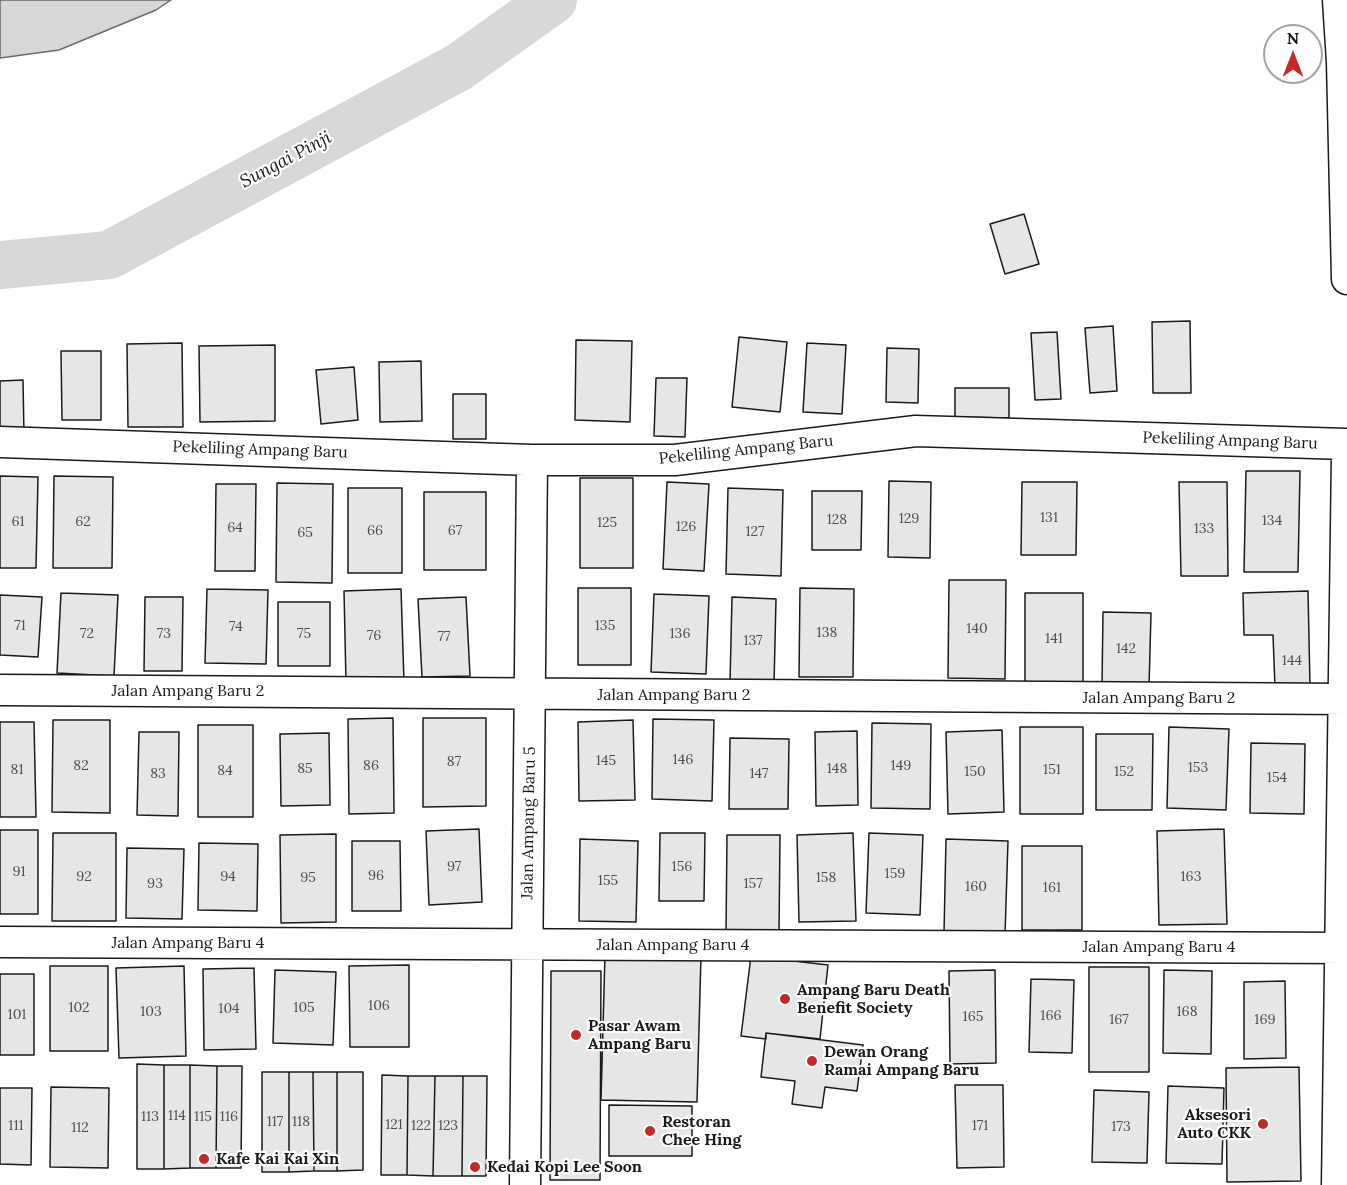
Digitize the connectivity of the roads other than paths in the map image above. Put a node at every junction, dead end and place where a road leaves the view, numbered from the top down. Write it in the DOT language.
graph roads {
  1 [pos="1338,0"];
  2 [pos="1347,279"];
  3 [pos="0,442"];
  4 [pos="1347,444"];
  5 [pos="1347,455"];
  6 [pos="532,460"];
  7 [pos="0,690"];
  8 [pos="530,694"];
  9 [pos="1345,699"];
  10 [pos="0,942"];
  11 [pos="527,944"];
  12 [pos="1345,948"];
  13 [pos="525,1185"];
  14 [pos="1337,1185"];
  1 -- 2 [label="street"];
  3 -- 6 [label="street, Pekeliling Ampang Baru"];
  4 -- 6 [label="street, Pekeliling Ampang Baru"];
  5 -- 9 [label="street"];
  6 -- 8 [label="street, Jalan Ampang Baru 5"];
  7 -- 8 [label="street, Jalan Ampang Baru 2"];
  8 -- 9 [label="street, Jalan Ampang Baru 2"];
  8 -- 11 [label="street, Jalan Ampang Baru 5"];
  9 -- 12 [label="street"];
  10 -- 11 [label="street, Jalan Ampang Baru 4"];
  11 -- 12 [label="street, Jalan Ampang Baru 4"];
  11 -- 13 [label="street, Jalan Ampang Baru 5"];
  12 -- 14 [label="street"];
}
